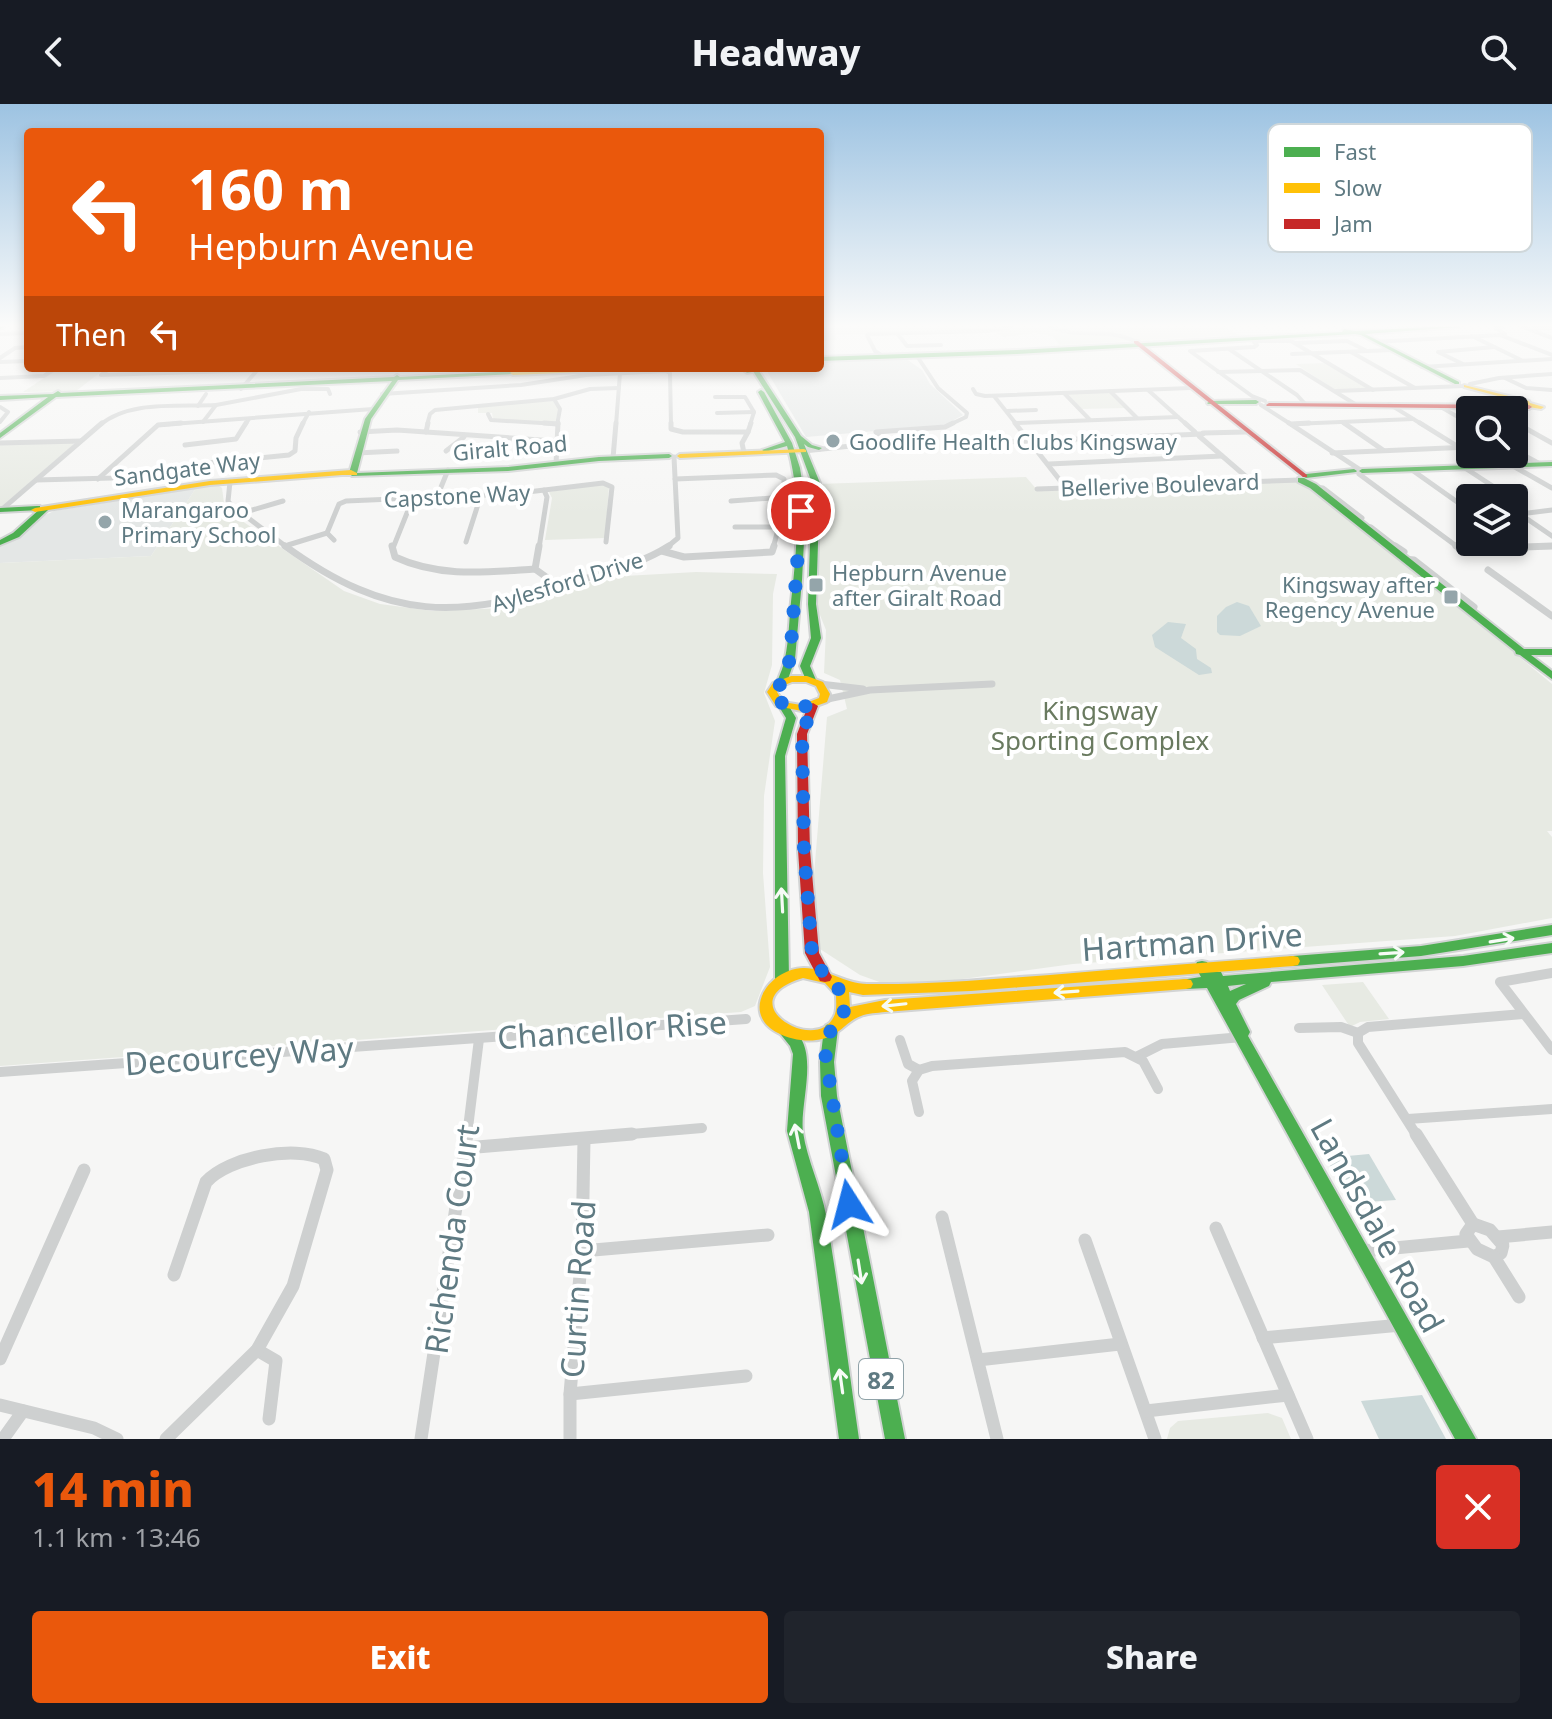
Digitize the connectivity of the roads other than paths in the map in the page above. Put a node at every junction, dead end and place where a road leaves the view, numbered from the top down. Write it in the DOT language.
graph roads {
  1 [pos="200,389"];
  2 [pos="203,389"];
  3 [pos="308,389"];
  4 [pos="327,389"];
  5 [pos="387,389"];
  6 [pos="452,389"];
  7 [pos="589,389"];
  8 [pos="619,389"];
  9 [pos="670,389"];
  10 [pos="761,389"];
  11 [pos="940,389"];
  12 [pos="973,389"];
  13 [pos="1075,389"];
  14 [pos="1163,389"];
  15 [pos="1192,389"];
  16 [pos="1198,389"];
  17 [pos="1243,389"];
  18 [pos="1288,389"];
  19 [pos="1332,389"];
  20 [pos="1403,389"];
  21 [pos="1480,389"];
  22 [pos="1148,390"];
  23 [pos="1373,390"];
  24 [pos="264,391"];
  25 [pos="438,391"];
  26 [pos="1110,391"];
  27 [pos="1335,391"];
  28 [pos="1078,392"];
  29 [pos="1064,393"];
  30 [pos="206,394"];
  31 [pos="330,394"];
  32 [pos="384,394"];
  33 [pos="994,396"];
  34 [pos="0,397"];
  35 [pos="51,397"];
  36 [pos="150,397"];
  37 [pos="715,397"];
  38 [pos="261,399"];
  39 [pos="554,399"];
  40 [pos="33,401"];
  41 [pos="1208,402"];
  42 [pos="1262,403"];
  43 [pos="1355,404"];
  44 [pos="1389,404"];
  45 [pos="216,405"];
  46 [pos="1306,405"];
  47 [pos="1330,405"];
  48 [pos="198,406"];
  49 [pos="1439,406"];
  50 [pos="0,407"];
  51 [pos="1456,407"];
  52 [pos="1535,407"];
  53 [pos="141,409"];
  54 [pos="372,409"];
  55 [pos="1036,410"];
  56 [pos="1007,411"];
  57 [pos="309,412"];
  58 [pos="754,412"];
  59 [pos="717,413"];
  60 [pos="488,414"];
  61 [pos="1456,416"];
  62 [pos="1178,417"];
  63 [pos="1137,418"];
  64 [pos="249,419"];
  65 [pos="1413,419"];
  66 [pos="1090,420"];
  67 [pos="1383,420"];
  68 [pos="1373,421"];
  69 [pos="0,422"];
  70 [pos="203,422"];
  71 [pos="1342,422"];
  72 [pos="1017,423"];
  73 [pos="558,424"];
  74 [pos="1292,424"];
  75 [pos="1396,428"];
  76 [pos="0,429"];
  77 [pos="1385,429"];
  78 [pos="1528,430"];
  79 [pos="362,432"];
  80 [pos="426,432"];
  81 [pos="748,432"];
  82 [pos="1197,434"];
  83 [pos="0,436"];
  84 [pos="464,437"];
  85 [pos="1252,437"];
  86 [pos="509,440"];
  87 [pos="81,441"];
  88 [pos="555,441"];
  89 [pos="1031,441"];
  90 [pos="1006,442"];
  91 [pos="0,443"];
  92 [pos="1552,443"];
  93 [pos="185,445"];
  94 [pos="1456,445"];
  95 [pos="1456,447"];
  96 [pos="504,448"];
  97 [pos="798,448"];
  98 [pos="821,448"];
  99 [pos="1384,450"];
  100 [pos="397,451"];
  101 [pos="446,451"];
  102 [pos="771,451"];
  103 [pos="743,452"];
  104 [pos="359,453"];
  105 [pos="1332,453"];
  106 [pos="675,456"];
  107 [pos="1222,456"];
  108 [pos="614,457"];
  109 [pos="1178,458"];
  110 [pos="1097,462"];
  111 [pos="556,463"];
  112 [pos="1049,464"];
  113 [pos="1186,465"];
  114 [pos="796,466"];
  115 [pos="1465,468"];
  116 [pos="1517,468"];
  117 [pos="1103,469"];
  118 [pos="1412,470"];
  119 [pos="447,471"];
  120 [pos="1360,473"];
  121 [pos="350,474"];
  122 [pos="98,479"];
  123 [pos="675,479"];
  124 [pos="1304,479"];
  125 [pos="36,480"];
  126 [pos="1250,480"];
  127 [pos="230,482"];
  128 [pos="1490,484"];
  129 [pos="1066,488"];
  130 [pos="1552,488"];
  131 [pos="1037,489"];
  132 [pos="544,490"];
  133 [pos="481,495"];
  134 [pos="437,497"];
  135 [pos="413,498"];
  136 [pos="283,501"];
  137 [pos="731,501"];
  138 [pos="1456,501"];
  139 [pos="1528,509"];
  140 [pos="1552,510"];
  141 [pos="0,511"];
  142 [pos="40,511"];
  143 [pos="1531,511"];
  144 [pos="242,513"];
  145 [pos="735,527"];
  146 [pos="327,533"];
  147 [pos="1552,536"];
  148 [pos="334,540"];
  149 [pos="466,542"];
  150 [pos="606,542"];
  151 [pos="0,543"];
  152 [pos="288,545"];
  153 [pos="1456,545"];
  154 [pos="1552,546"];
  155 [pos="1528,547"];
  156 [pos="662,551"];
  157 [pos="535,569"];
  158 [pos="1488,570"];
  159 [pos="560,587"];
  160 [pos="1551,614"];
  161 [pos="1552,652"];
  162 [pos="1523,654"];
  163 [pos="1551,675"];
  164 [pos="782,682"];
  165 [pos="816,682"];
  166 [pos="992,684"];
  167 [pos="870,690"];
  168 [pos="818,703"];
  169 [pos="783,705"];
  170 [pos="1552,930"];
  171 [pos="1552,948"];
  172 [pos="1206,966"];
  173 [pos="1552,973"];
  174 [pos="782,978"];
  175 [pos="1276,978"];
  176 [pos="830,980"];
  177 [pos="1215,982"];
  178 [pos="1230,1002"];
  179 [pos="1523,1014"];
  180 [pos="746,1019"];
  181 [pos="835,1026"];
  182 [pos="1299,1028"];
  183 [pos="785,1031"];
  184 [pos="1358,1033"];
  185 [pos="1243,1037"];
  186 [pos="479,1039"];
  187 [pos="900,1040"];
  188 [pos="1552,1050"];
  189 [pos="1138,1056"];
  190 [pos="919,1070"];
  191 [pos="0,1072"];
  192 [pos="1158,1089"];
  193 [pos="1552,1109"];
  194 [pos="919,1112"];
  195 [pos="1408,1119"];
  196 [pos="702,1128"];
  197 [pos="584,1139"];
  198 [pos="465,1148"];
  199 [pos="84,1170"];
  200 [pos="942,1217"];
  201 [pos="1473,1224"];
  202 [pos="1216,1228"];
  203 [pos="1552,1232"];
  204 [pos="768,1235"];
  205 [pos="1498,1237"];
  206 [pos="1085,1240"];
  207 [pos="1468,1241"];
  208 [pos="582,1251"];
  209 [pos="1363,1251"];
  210 [pos="1494,1257"];
  211 [pos="174,1275"];
  212 [pos="1519,1297"];
  213 [pos="1403,1324"];
  214 [pos="1263,1338"];
  215 [pos="1120,1344"];
  216 [pos="257,1350"];
  217 [pos="0,1359"];
  218 [pos="978,1360"];
  219 [pos="746,1376"];
  220 [pos="570,1394"];
  221 [pos="1288,1395"];
  222 [pos="0,1405"];
  223 [pos="23,1411"];
  224 [pos="1146,1411"];
  225 [pos="269,1419"];
  226 [pos="3,1439"];
  227 [pos="117,1439"];
  228 [pos="166,1439"];
  229 [pos="421,1439"];
  230 [pos="570,1439"];
  231 [pos="849,1439"];
  232 [pos="895,1439"];
  233 [pos="997,1439"];
  234 [pos="1155,1439"];
  235 [pos="1307,1439"];
  236 [pos="1466,1439"];
  1 -- 35 [label="main road"];
  2 -- 35 [label="main road"];
  3 -- 38 [label="street"];
  4 -- 31 [label="street"];
  5 -- 32 [label="main road"];
  6 -- 25 [label="street"];
  7 -- 39 [label="street"];
  8 -- 108 [label="street"];
  9 -- 81 [label="street"];
  10 -- 97 [label="main road, 82"];
  11 -- 98 [label="street"];
  12 -- 33 [label="street"];
  13 -- 28 [label="street"];
  14 -- 22 [label="street"];
  15 -- 41 [label="main road"];
  16 -- 41 [label="street"];
  17 -- 42 [label="street"];
  18 -- 46 [label="street"];
  19 -- 27 [label="street"];
  20 -- 23 [label="street"];
  21 -- 52 [label="main road"];
  22 -- 26 [label="street"];
  22 -- 62 [label="street"];
  23 -- 27 [label="street"];
  24 -- 38 [label="street"];
  25 -- 32 [label="street"];
  26 -- 28 [label="street"];
  26 -- 63 [label="street"];
  27 -- 43 [label="street"];
  28 -- 29 [label="street"];
  29 -- 33 [label="street"];
  29 -- 66 [label="street"];
  30 -- 48 [label="street"];
  32 -- 54 [label="main road"];
  33 -- 56 [label="street"];
  34 -- 35 [label="main road"];
  34 -- 40 [label="main road"];
  35 -- 40 [label="main road"];
  35 -- 83 [label="main road"];
  36 -- 53 [label="street"];
  37 -- 58 [label="street"];
  38 -- 45 [label="street"];
  39 -- 73 [label="street"];
  39 -- 80 [label="street"];
  40 -- 76 [label="main road"];
  41 -- 42 [label="main road"];
  41 -- 85 [label="main road"];
  42 -- 46 [label="main road"];
  42 -- 47 [label="main road"];
  42 -- 74 [label="street"];
  43 -- 44 [label="main road"];
  43 -- 47 [label="main road"];
  44 -- 49 [label="main road"];
  44 -- 65 [label="street"];
  45 -- 48 [label="street"];
  45 -- 70 [label="street"];
  46 -- 47 [label="main road"];
  48 -- 53 [label="street"];
  49 -- 51 [label="main road"];
  49 -- 61 [label="street"];
  50 -- 69 [label="street"];
  53 -- 87 [label="street"];
  54 -- 57 [label="street"];
  54 -- 79 [label="main road"];
  55 -- 56 [label="street"];
  56 -- 72 [label="street"];
  57 -- 64 [label="street"];
  57 -- 122 [label="street, Sandgate Way"];
  58 -- 59 [label="street"];
  58 -- 81 [label="street"];
  60 -- 73 [label="street"];
  62 -- 63 [label="street"];
  62 -- 82 [label="street"];
  63 -- 66 [label="street"];
  64 -- 70 [label="street"];
  64 -- 93 [label="street"];
  65 -- 67 [label="street"];
  65 -- 94 [label="street"];
  66 -- 72 [label="street"];
  67 -- 68 [label="street"];
  67 -- 75 [label="street"];
  68 -- 71 [label="street"];
  68 -- 77 [label="street"];
  70 -- 122 [label="street"];
  71 -- 74 [label="street"];
  71 -- 99 [label="street"];
  72 -- 89 [label="street"];
  73 -- 88 [label="street"];
  74 -- 105 [label="street"];
  78 -- 92 [label="street"];
  79 -- 80 [label="street"];
  79 -- 104 [label="main road"];
  80 -- 84 [label="street"];
  81 -- 103 [label="street"];
  82 -- 85 [label="street"];
  82 -- 89 [label="street"];
  82 -- 107 [label="street"];
  84 -- 86 [label="street"];
  84 -- 101 [label="street"];
  85 -- 124 [label="main road"];
  86 -- 88 [label="street"];
  86 -- 96 [label="street"];
  87 -- 91 [label="street"];
  87 -- 125 [label="street"];
  88 -- 111 [label="street"];
  89 -- 90 [label="street"];
  89 -- 112 [label="street"];
  95 -- 99 [label="street"];
  97 -- 98 [label="main road"];
  97 -- 98 [label="main road, Giralt Road"];
  97 -- 102 [label="main road, Giralt Road"];
  97 -- 114 [label="main road, 82"];
  97 -- 165 [label="main road, 82"];
  99 -- 105 [label="street"];
  100 -- 104 [label="street"];
  102 -- 103 [label="main road, Giralt Road"];
  102 -- 114 [label="main road"];
  103 -- 106 [label="main road, Giralt Road"];
  104 -- 121 [label="main road"];
  105 -- 120 [label="street"];
  106 -- 108 [label="main road, Giralt Road"];
  106 -- 123 [label="street, Aylesford Drive"];
  107 -- 109 [label="street"];
  107 -- 126 [label="street"];
  108 -- 111 [label="main road, Giralt Road"];
  109 -- 110 [label="street"];
  109 -- 113 [label="street"];
  110 -- 112 [label="street"];
  110 -- 117 [label="street"];
  111 -- 119 [label="main road, Giralt Road"];
  112 -- 129 [label="street"];
  114 -- 164 [label="main road, 82"];
  115 -- 118 [label="main road"];
  115 -- 128 [label="street"];
  116 -- 130 [label="street"];
  118 -- 120 [label="main road"];
  118 -- 138 [label="street"];
  119 -- 121 [label="main road, Giralt Road"];
  119 -- 134 [label="street"];
  120 -- 124 [label="main road"];
  120 -- 153 [label="street"];
  121 -- 127 [label="main road, Giralt Road"];
  122 -- 125 [label="street, Sandgate Way"];
  123 -- 137 [label="street"];
  123 -- 156 [label="street, Aylesford Drive"];
  124 -- 126 [label="street, Bellerive Boulevard"];
  124 -- 162 [label="main road"];
  125 -- 141 [label="street"];
  126 -- 129 [label="street, Bellerive Boulevard"];
  127 -- 142 [label="main road, Giralt Road"];
  127 -- 144 [label="street"];
  129 -- 131 [label="street, Bellerive Boulevard"];
  132 -- 133 [label="street, Capstone Way"];
  132 -- 150 [label="street, Capstone Way"];
  132 -- 157 [label="street"];
  133 -- 134 [label="street, Capstone Way"];
  133 -- 149 [label="street"];
  134 -- 135 [label="street, Capstone Way"];
  135 -- 146 [label="street, Capstone Way"];
  135 -- 157 [label="street"];
  136 -- 144 [label="street"];
  139 -- 143 [label="street"];
  140 -- 143 [label="street"];
  141 -- 142 [label="main road, Giralt Road"];
  142 -- 151 [label="main road"];
  143 -- 147 [label="street"];
  144 -- 152 [label="street, Aylesford Drive"];
  145 -- 156 [label="street"];
  146 -- 148 [label="street"];
  146 -- 152 [label="street"];
  152 -- 159 [label="street, Aylesford Drive"];
  154 -- 155 [label="street"];
  156 -- 159 [label="street, Aylesford Drive"];
  157 -- 159 [label="street"];
  158 -- 160 [label="street"];
  161 -- 162 [label="main road"];
  162 -- 163 [label="main road"];
  164 -- 165 [label="main road"];
  164 -- 169 [label="main road, 82"];
  165 -- 167 [label="street"];
  165 -- 168 [label="main road, 82"];
  166 -- 167 [label="street"];
  167 -- 168 [label="street"];
  168 -- 169 [label="main road"];
  168 -- 176 [label="main road, 82"];
  174 -- 169 [label="main road, 82, one-way"];
  172 -- 170 [label="main road, Hartman Drive, one-way"];
  171 -- 175 [label="main road, Hartman Drive"];
  172 -- 176 [label="main road, Hartman Drive"];
  172 -- 177 [label="main road, Landsdale Road"];
  173 -- 179 [label="street"];
  174 -- 176 [label="main road"];
  174 -- 183 [label="main road, 82"];
  175 -- 177 [label="main road, Hartman Drive"];
  175 -- 178 [label="main road"];
  176 -- 181 [label="main road, 82"];
  177 -- 178 [label="main road, Landsdale Road"];
  177 -- 181 [label="main road, Hartman Drive, one-way"];
  177 -- 185 [label="main road, Landsdale Road"];
  178 -- 185 [label="main road, Landsdale Road"];
  179 -- 184 [label="street"];
  179 -- 188 [label="street"];
  180 -- 186 [label="street, Chancellor Rise"];
  181 -- 183 [label="main road"];
  181 -- 232 [label="main road, 82, one-way"];
  182 -- 184 [label="street"];
  231 -- 183 [label="main road, 82, one-way"];
  184 -- 195 [label="street"];
  185 -- 189 [label="street"];
  185 -- 209 [label="main road, Landsdale Road"];
  186 -- 191 [label="street, Decourcey Way"];
  186 -- 198 [label="street, Richenda Court"];
  187 -- 190 [label="street"];
  189 -- 190 [label="street"];
  189 -- 192 [label="street"];
  190 -- 194 [label="street"];
  193 -- 195 [label="street"];
  195 -- 201 [label="street"];
  196 -- 197 [label="street"];
  197 -- 198 [label="street"];
  197 -- 208 [label="street, Curtin Road"];
  198 -- 229 [label="street, Richenda Court"];
  199 -- 217 [label="street"];
  200 -- 218 [label="street"];
  201 -- 205 [label="street"];
  201 -- 207 [label="street"];
  202 -- 214 [label="street"];
  203 -- 205 [label="street"];
  204 -- 208 [label="street"];
  205 -- 210 [label="street"];
  206 -- 215 [label="street"];
  207 -- 209 [label="street"];
  207 -- 210 [label="street"];
  208 -- 220 [label="street, Curtin Road"];
  209 -- 213 [label="main road, Landsdale Road"];
  210 -- 212 [label="street"];
  211 -- 216 [label="street"];
  213 -- 214 [label="street"];
  213 -- 236 [label="main road, Landsdale Road"];
  214 -- 221 [label="street"];
  215 -- 218 [label="street"];
  215 -- 224 [label="street"];
  216 -- 225 [label="street"];
  216 -- 228 [label="street"];
  218 -- 233 [label="street"];
  219 -- 220 [label="street"];
  220 -- 230 [label="street, Curtin Road"];
  221 -- 224 [label="street"];
  221 -- 235 [label="street"];
  222 -- 223 [label="street"];
  223 -- 226 [label="street"];
  223 -- 227 [label="street"];
  224 -- 234 [label="street"];
}
